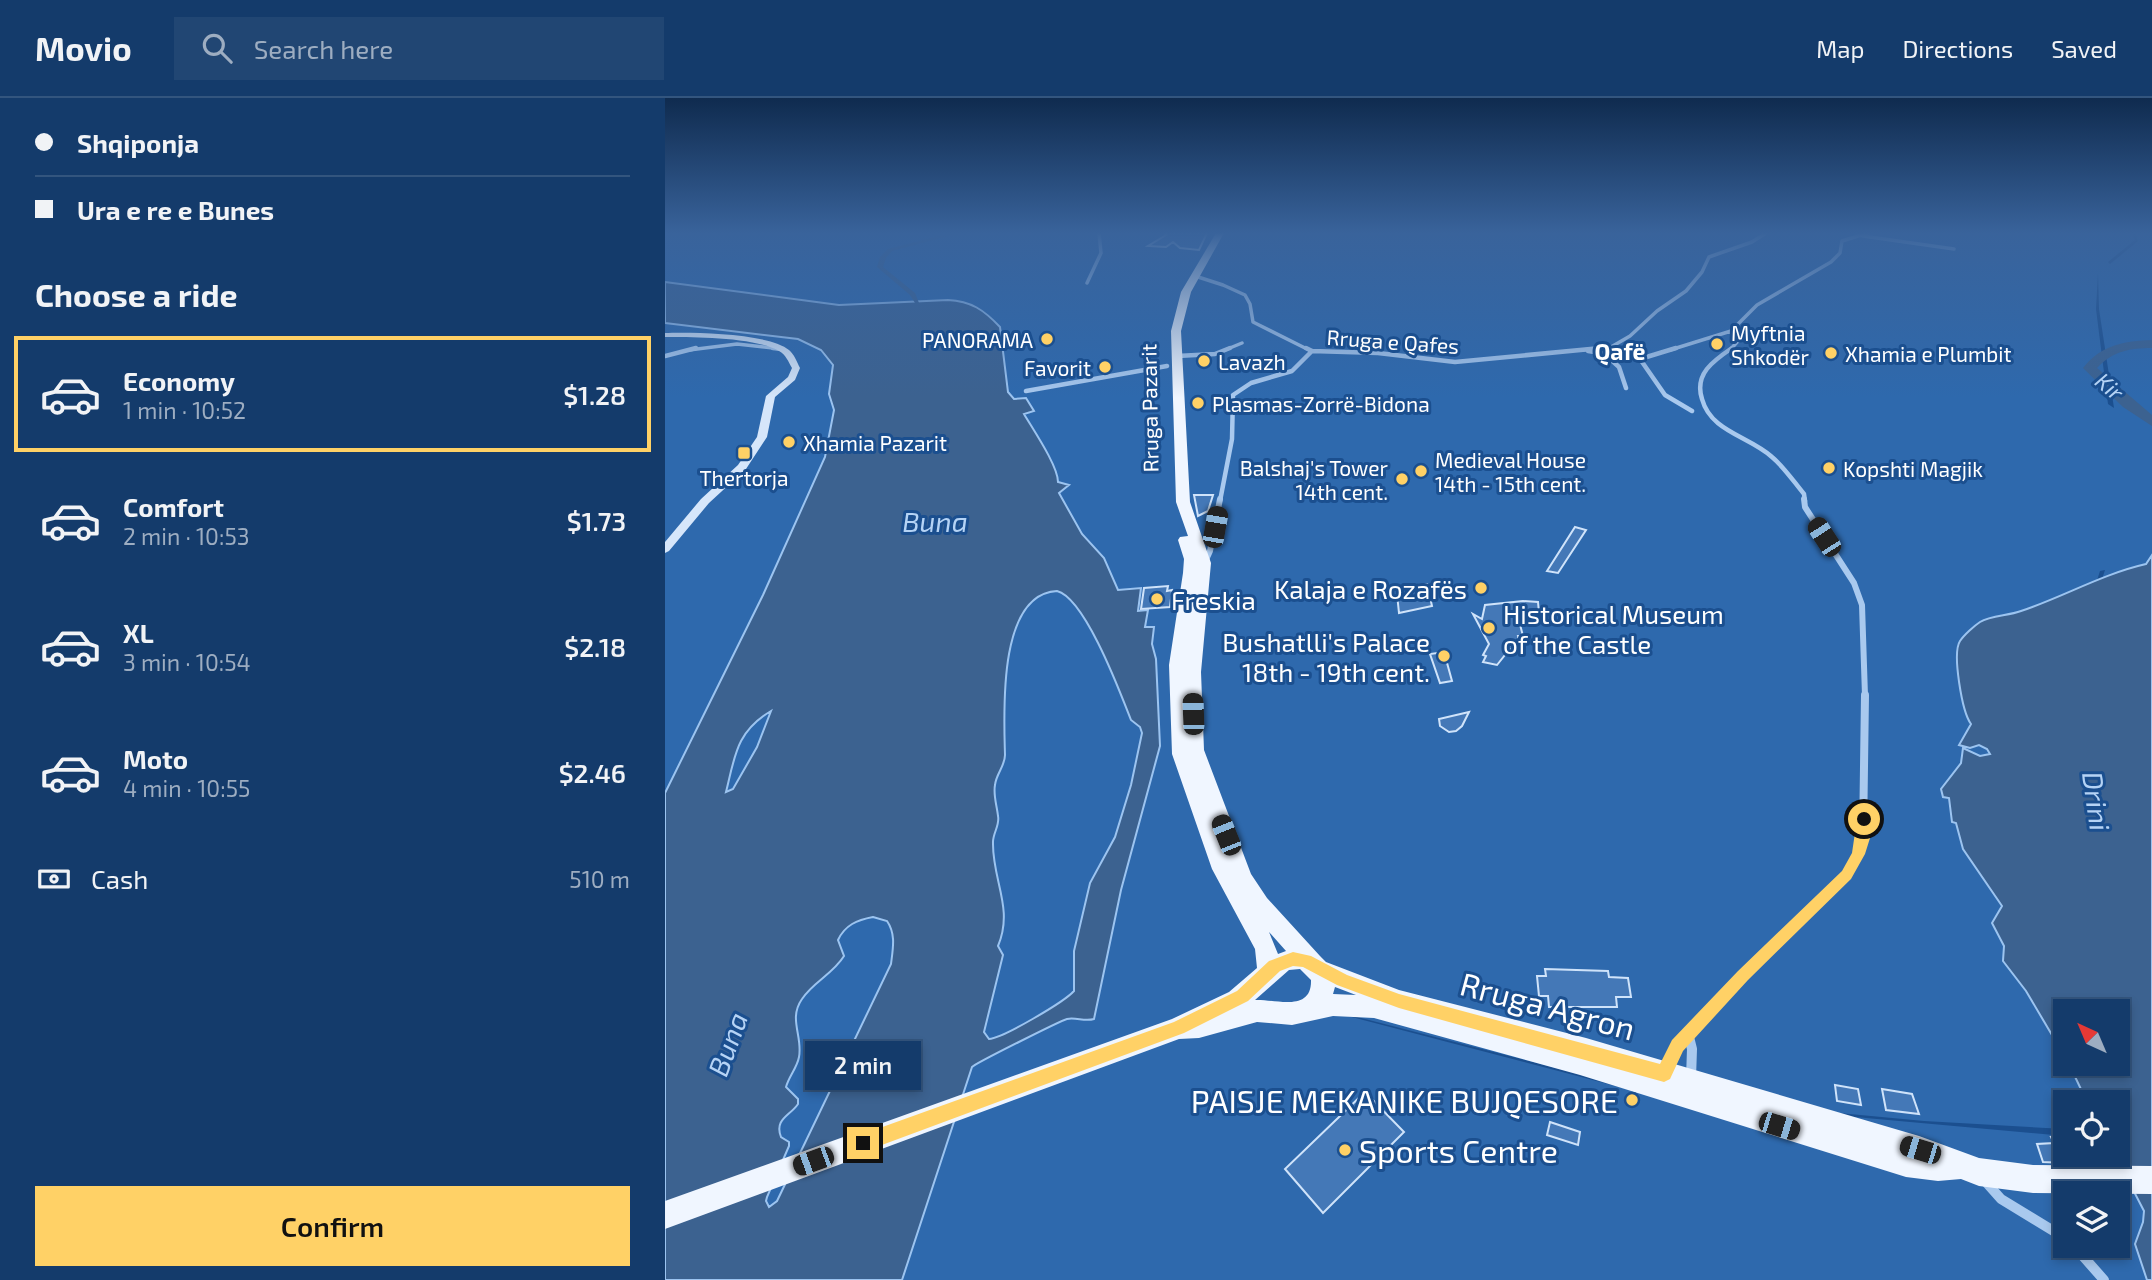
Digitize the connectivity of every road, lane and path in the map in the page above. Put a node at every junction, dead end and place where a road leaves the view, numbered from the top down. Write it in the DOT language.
graph roads {
  1 [pos="1180,288"];
  2 [pos="1190,288"];
  3 [pos="1227,288"];
  4 [pos="1688,288"];
  5 [pos="1785,288"];
  6 [pos="1731,331"];
  7 [pos="665,335"];
  8 [pos="1242,343"];
  9 [pos="782,349"];
  10 [pos="1578,350"];
  11 [pos="1313,351"];
  12 [pos="1610,353"];
  13 [pos="665,355"];
  14 [pos="1177,356"];
  15 [pos="1640,359"];
  16 [pos="1167,366"];
  17 [pos="1626,388"];
  18 [pos="1026,391"];
  19 [pos="1692,411"];
  20 [pos="1178,506"];
  21 [pos="665,549"];
  22 [pos="1204,563"];
  23 [pos="1315,966"];
  24 [pos="1267,973"];
  25 [pos="1275,1010"];
  26 [pos="1304,1011"];
  27 [pos="1179,1028"];
  28 [pos="1688,1033"];
  29 [pos="1663,1081"];
  30 [pos="1690,1089"];
  31 [pos="1970,1169"];
  32 [pos="2152,1180"];
  33 [pos="665,1215"];
  34 [pos="2053,1229"];
  35 [pos="2085,1258"];
  36 [pos="2104,1280"];
  1 -- 16 [label="main road, Rruga Pazarit"];
  2 -- 14 [label="main road, Rruga Pazarit"];
  3 -- 11 [label="street, Rruga e Qafes"];
  4 -- 12 [label="street"];
  5 -- 6 [label="street"];
  6 -- 15 [label="street"];
  6 -- 28 [label="street"];
  7 -- 9 [label="main road"];
  8 -- 14 [label="street, Rruga Pazarit"];
  9 -- 13 [label="street"];
  9 -- 21 [label="main road"];
  10 -- 11 [label="street, Rruga e Qafes"];
  10 -- 12 [label="street, Rruga e Qafes"];
  10 -- 15 [label="street, Rruga e Qafes"];
  11 -- 22 [label="street"];
  12 -- 17 [label="street"];
  14 -- 20 [label="main road, Rruga Pazarit"];
  15 -- 19 [label="street"];
  16 -- 18 [label="street"];
  16 -- 20 [label="main road, Rruga Pazarit"];
  20 -- 22 [label="main road, Rruga Agron"];
  20 -- 24 [label="main road"];
  22 -- 23 [label="main road, Rruga Agron"];
  23 -- 24 [label="main road"];
  23 -- 26 [label="main road"];
  23 -- 29 [label="main road, Rruga Agron"];
  24 -- 25 [label="main road"];
  24 -- 27 [label="main road"];
  25 -- 26 [label="main road"];
  25 -- 27 [label="main road"];
  26 -- 29 [label="main road, Rruga Agron"];
  27 -- 33 [label="main road"];
  28 -- 29 [label="street"];
  28 -- 30 [label="street"];
  29 -- 30 [label="main road, Rruga Agron"];
  30 -- 31 [label="main road, Rruga Agron"];
  31 -- 32 [label="main road, Rruga Agron"];
  31 -- 34 [label="street"];
  35 -- 36 [label="street"];
}
